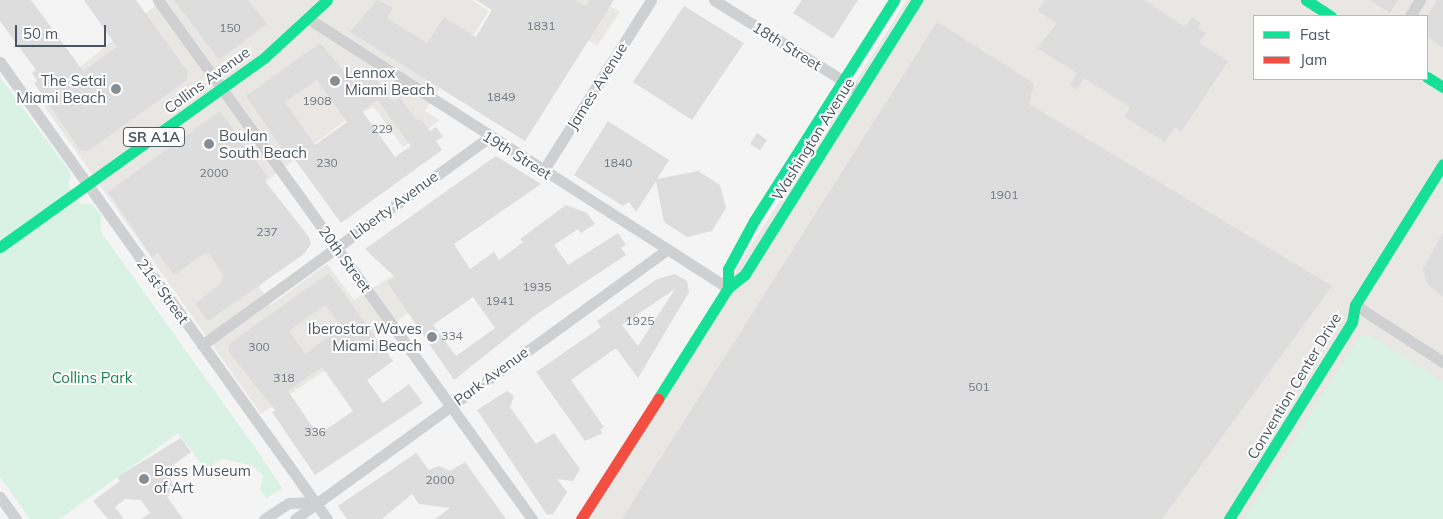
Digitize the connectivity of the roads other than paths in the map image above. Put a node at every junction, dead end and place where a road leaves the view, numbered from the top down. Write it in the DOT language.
graph roads {
  1 [pos="158,0"];
  2 [pos="327,0"];
  3 [pos="652,0"];
  4 [pos="714,0"];
  5 [pos="894,0"];
  6 [pos="917,0"];
  7 [pos="1306,0"];
  8 [pos="1420,0"];
  9 [pos="1329,15"];
  10 [pos="1411,15"];
  11 [pos="309,19"];
  12 [pos="0,62"];
  13 [pos="1428,78"];
  14 [pos="843,81"];
  15 [pos="1443,87"];
  16 [pos="221,89"];
  17 [pos="861,92"];
  18 [pos="489,137"];
  19 [pos="1443,164"];
  20 [pos="543,171"];
  21 [pos="87,184"];
  22 [pos="0,247"];
  23 [pos="336,247"];
  24 [pos="667,250"];
  25 [pos="728,288"];
  26 [pos="1355,305"];
  27 [pos="202,345"];
  28 [pos="1443,362"];
  29 [pos="450,405"];
  30 [pos="0,497"];
  31 [pos="315,502"];
  32 [pos="16,519"];
  33 [pos="264,519"];
  34 [pos="295,519"];
  35 [pos="327,519"];
  36 [pos="532,519"];
  37 [pos="581,519"];
  38 [pos="1229,519"];
  1 -- 16 [label="street, 20th Street"];
  2 -- 11 [label="main road, Collins Avenue / SR A1A"];
  3 -- 20 [label="street, James Avenue"];
  4 -- 14 [label="street, 18th Street"];
  5 -- 14 [label="main road, Washington Avenue"];
  6 -- 17 [label="main road, Washington Avenue"];
  7 -- 9 [label="main road"];
  8 -- 10 [label="street"];
  11 -- 16 [label="main road, Collins Avenue / SR A1A"];
  11 -- 18 [label="street, 19th Street"];
  12 -- 21 [label="street, 21st Street"];
  13 -- 15 [label="main road"];
  14 -- 17 [label="street, 18th Street"];
  14 -- 25 [label="main road, Washington Avenue"];
  16 -- 21 [label="main road, Collins Avenue / SR A1A"];
  16 -- 23 [label="street, 20th Street"];
  17 -- 25 [label="main road, Washington Avenue"];
  18 -- 20 [label="street, 19th Street"];
  18 -- 23 [label="street, Liberty Avenue"];
  19 -- 26 [label="main road, Convention Center Drive"];
  20 -- 24 [label="street, 19th Street"];
  21 -- 22 [label="main road, Collins Avenue / SR A1A"];
  21 -- 27 [label="street, 21st Street"];
  23 -- 27 [label="street, Liberty Avenue"];
  23 -- 29 [label="street, 20th Street"];
  24 -- 25 [label="street, 19th Street"];
  24 -- 29 [label="street, Park Avenue"];
  25 -- 37 [label="main road, Washington Avenue"];
  26 -- 28 [label="street"];
  26 -- 38 [label="main road, Convention Center Drive"];
  27 -- 31 [label="street, 21st Street"];
  29 -- 31 [label="street, Park Avenue"];
  29 -- 36 [label="street, 20th Street"];
  30 -- 32 [label="street"];
  31 -- 33 [label="street"];
  31 -- 34 [label="street, Park Avenue"];
  31 -- 35 [label="street, 21st Street"];
}
